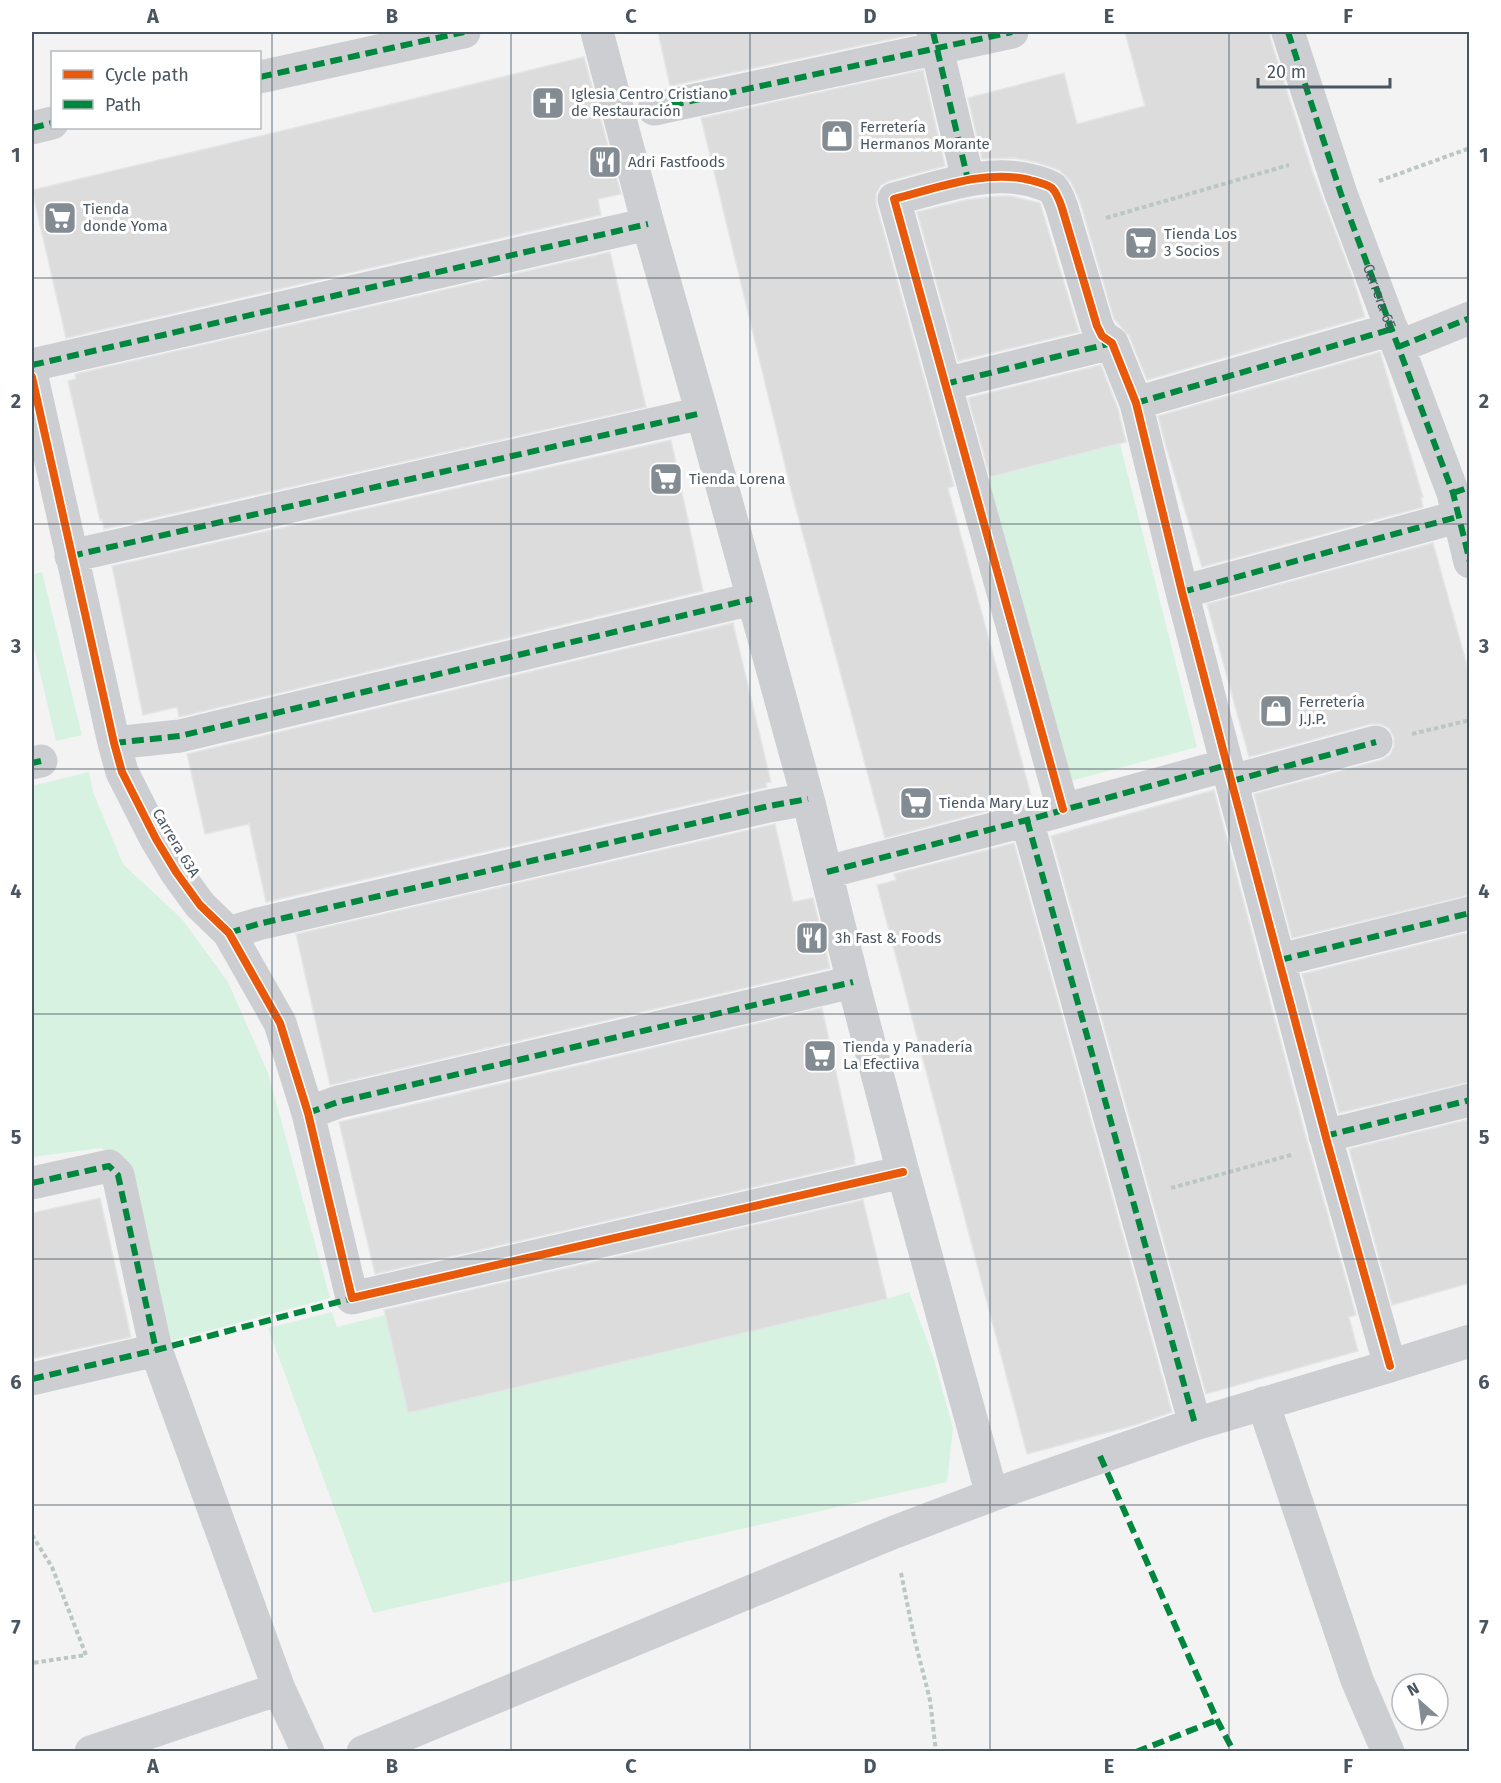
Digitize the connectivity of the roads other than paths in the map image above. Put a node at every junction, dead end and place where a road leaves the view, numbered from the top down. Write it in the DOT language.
graph roads {
  1 [pos="464,32"];
  2 [pos="597,32"];
  3 [pos="1012,32"];
  4 [pos="1288,32"];
  5 [pos="935,40"];
  6 [pos="261,77"];
  7 [pos="654,109"];
  8 [pos="51,123"];
  9 [pos="32,128"];
  10 [pos="968,180"];
  11 [pos="648,224"];
  12 [pos="1470,318"];
  13 [pos="1395,338"];
  14 [pos="1112,343"];
  15 [pos="32,365"];
  16 [pos="32,376"];
  17 [pos="945,384"];
  18 [pos="1136,403"];
  19 [pos="702,413"];
  20 [pos="1460,499"];
  21 [pos="71,556"];
  22 [pos="1470,562"];
  23 [pos="1182,592"];
  24 [pos="753,599"];
  25 [pos="1376,742"];
  26 [pos="114,743"];
  27 [pos="1229,773"];
  28 [pos="808,800"];
  29 [pos="1063,809"];
  30 [pos="1028,820"];
  31 [pos="827,872"];
  32 [pos="1470,913"];
  33 [pos="229,933"];
  34 [pos="1280,960"];
  35 [pos="853,982"];
  36 [pos="1470,1100"];
  37 [pos="308,1113"];
  38 [pos="1327,1140"];
  39 [pos="903,1172"];
  40 [pos="32,1183"];
  41 [pos="1470,1341"];
  42 [pos="156,1350"];
  43 [pos="1390,1366"];
  44 [pos="32,1379"];
  45 [pos="1263,1403"];
  46 [pos="1195,1424"];
  47 [pos="992,1495"];
  48 [pos="279,1689"];
  49 [pos="91,1752"];
  50 [pos="308,1752"];
  51 [pos="363,1752"];
  52 [pos="1388,1752"];
  1 -- 6 [label="street"];
  2 -- 11 [label="street"];
  3 -- 5 [label="street"];
  4 -- 13 [label="street, Carrera 65"];
  5 -- 7 [label="street"];
  5 -- 10 [label="street"];
  8 -- 9 [label="street"];
  10 -- 14 [label="street"];
  10 -- 17 [label="street"];
  11 -- 15 [label="street"];
  11 -- 19 [label="street"];
  12 -- 13 [label="street"];
  13 -- 18 [label="street"];
  13 -- 20 [label="street, Carrera 65"];
  14 -- 17 [label="street"];
  14 -- 18 [label="street"];
  16 -- 21 [label="street, Carrera 63A"];
  17 -- 29 [label="street"];
  18 -- 23 [label="street"];
  19 -- 21 [label="street"];
  19 -- 24 [label="street"];
  20 -- 22 [label="street, Carrera 65"];
  20 -- 23 [label="street"];
  21 -- 26 [label="street, Carrera 63A"];
  23 -- 27 [label="street"];
  24 -- 26 [label="street"];
  24 -- 28 [label="street"];
  25 -- 27 [label="street"];
  26 -- 33 [label="street, Carrera 63A"];
  27 -- 29 [label="street"];
  27 -- 34 [label="street"];
  28 -- 31 [label="street"];
  28 -- 33 [label="street"];
  29 -- 30 [label="street"];
  30 -- 31 [label="street"];
  30 -- 46 [label="street"];
  31 -- 35 [label="street"];
  32 -- 34 [label="street"];
  33 -- 37 [label="street, Carrera 63A"];
  34 -- 38 [label="street"];
  35 -- 37 [label="street"];
  35 -- 39 [label="street"];
  36 -- 38 [label="street"];
  37 -- 39 [label="street, Carrera 63A"];
  38 -- 43 [label="street"];
  39 -- 47 [label="street"];
  40 -- 42 [label="street"];
  41 -- 43 [label="street"];
  42 -- 44 [label="street"];
  42 -- 48 [label="street"];
  43 -- 45 [label="street"];
  45 -- 46 [label="street"];
  45 -- 52 [label="street"];
  46 -- 47 [label="street"];
  47 -- 51 [label="street"];
  48 -- 49 [label="street"];
  48 -- 50 [label="street"];
}
